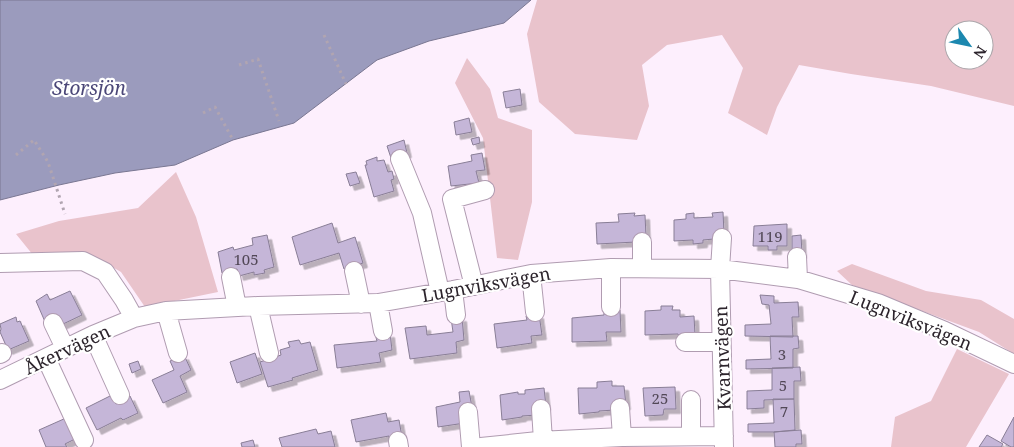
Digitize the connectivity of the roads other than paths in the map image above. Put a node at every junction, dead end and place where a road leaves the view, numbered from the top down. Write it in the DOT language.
graph roads {
  1 [pos="400,159"];
  2 [pos="485,190"];
  3 [pos="722,238"];
  4 [pos="642,242"];
  5 [pos="797,257"];
  6 [pos="0,263"];
  7 [pos="611,268"];
  8 [pos="642,268"];
  9 [pos="720,268"];
  10 [pos="354,271"];
  11 [pos="531,274"];
  12 [pos="231,277"];
  13 [pos="798,279"];
  14 [pos="474,286"];
  15 [pos="446,291"];
  16 [pos="370,303"];
  17 [pos="258,306"];
  18 [pos="237,307"];
  19 [pos="611,307"];
  20 [pos="166,311"];
  21 [pos="535,312"];
  22 [pos="456,316"];
  23 [pos="134,318"];
  24 [pos="53,323"];
  25 [pos="383,331"];
  26 [pos="93,335"];
  27 [pos="685,342"];
  28 [pos="721,342"];
  29 [pos="65,348"];
  30 [pos="178,353"];
  31 [pos="269,353"];
  32 [pos="46,358"];
  33 [pos="1014,364"];
  34 [pos="0,380"];
  35 [pos="120,395"];
  36 [pos="690,400"];
  37 [pos="620,408"];
  38 [pos="541,409"];
  39 [pos="468,412"];
  40 [pos="691,436"];
  41 [pos="622,437"];
  42 [pos="84,440"];
  43 [pos="724,441"];
  44 [pos="540,443"];
  45 [pos="471,447"];
  46 [pos="481,447"];
  1 -- 15 [label="street"];
  2 -- 14 [label="street"];
  3 -- 9 [label="street, Kvarnvägen"];
  4 -- 8 [label="street"];
  5 -- 13 [label="street"];
  6 -- 23 [label="street"];
  7 -- 8 [label="street, Lugnviksvägen"];
  7 -- 11 [label="street, Lugnviksvägen"];
  7 -- 19 [label="street"];
  8 -- 9 [label="street, Lugnviksvägen"];
  9 -- 13 [label="street, Lugnviksvägen"];
  9 -- 28 [label="street, Kvarnvägen"];
  10 -- 16 [label="street"];
  11 -- 14 [label="street, Lugnviksvägen"];
  11 -- 21 [label="street"];
  12 -- 18 [label="street"];
  13 -- 33 [label="street, Lugnviksvägen"];
  14 -- 15 [label="street, Lugnviksvägen"];
  15 -- 16 [label="street, Lugnviksvägen"];
  15 -- 22 [label="street"];
  16 -- 17 [label="street, Lugnviksvägen"];
  16 -- 25 [label="street"];
  17 -- 18 [label="street, Lugnviksvägen"];
  17 -- 31 [label="street"];
  18 -- 20 [label="street, Lugnviksvägen"];
  20 -- 23 [label="street, Lugnviksvägen"];
  20 -- 30 [label="street"];
  23 -- 26 [label="street, Åkervägen"];
  24 -- 29 [label="street"];
  26 -- 29 [label="street, Åkervägen"];
  26 -- 35 [label="street"];
  27 -- 28 [label="street"];
  28 -- 43 [label="street, Kvarnvägen"];
  29 -- 32 [label="street, Åkervägen"];
  32 -- 34 [label="street, Åkervägen"];
  32 -- 42 [label="street"];
  36 -- 40 [label="street"];
  37 -- 41 [label="street"];
  38 -- 44 [label="street"];
  39 -- 45 [label="street"];
  40 -- 41 [label="street"];
  40 -- 43 [label="street"];
  41 -- 44 [label="street"];
  44 -- 46 [label="street"];
}
